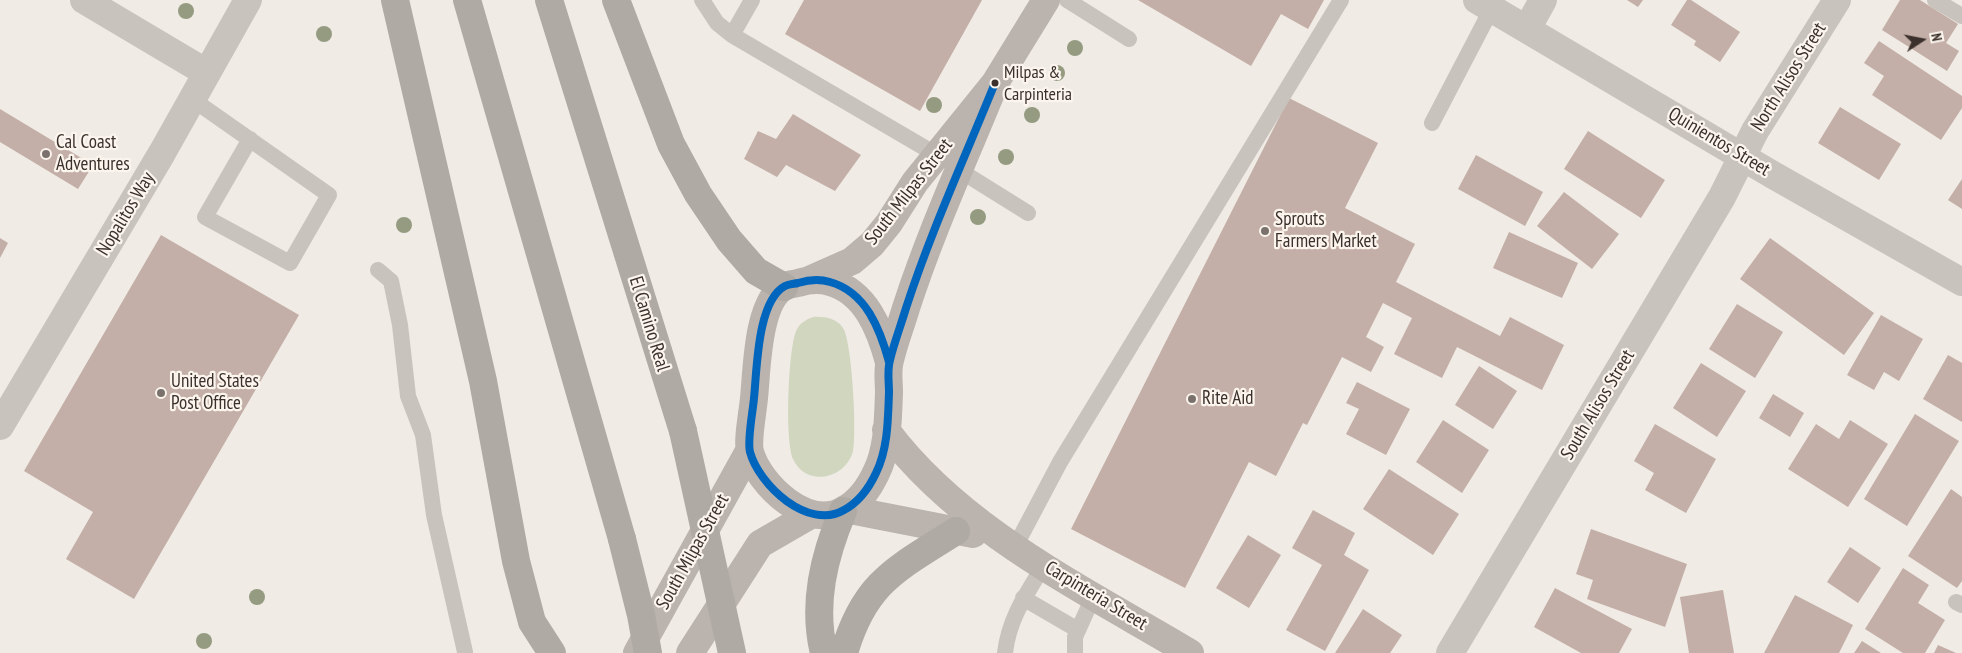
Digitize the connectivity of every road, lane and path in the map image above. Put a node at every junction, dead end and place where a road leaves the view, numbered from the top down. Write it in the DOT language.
graph roads {
  1 [pos="84,0"];
  2 [pos="248,0"];
  3 [pos="395,0"];
  4 [pos="467,0"];
  5 [pos="549,0"];
  6 [pos="616,0"];
  7 [pos="702,0"];
  8 [pos="752,0"];
  9 [pos="1046,0"];
  10 [pos="1067,0"];
  11 [pos="1341,0"];
  12 [pos="1543,0"];
  13 [pos="1837,0"];
  14 [pos="1935,0"];
  15 [pos="1485,4"];
  16 [pos="1962,16"];
  17 [pos="1527,29"];
  18 [pos="732,35"];
  19 [pos="1129,39"];
  20 [pos="207,73"];
  21 [pos="192,99"];
  22 [pos="1432,123"];
  23 [pos="250,139"];
  24 [pos="1744,156"];
  25 [pos="948,163"];
  26 [pos="1028,213"];
  27 [pos="378,270"];
  28 [pos="1962,282"];
  29 [pos="796,284"];
  30 [pos="889,362"];
  31 [pos="0,426"];
  32 [pos="886,430"];
  33 [pos="749,451"];
  34 [pos="844,510"];
  35 [pos="812,514"];
  36 [pos="956,532"];
  37 [pos="1008,543"];
  38 [pos="1044,565"];
  39 [pos="1094,595"];
  40 [pos="1023,598"];
  41 [pos="1078,630"];
  42 [pos="465,652"];
  43 [pos="552,653"];
  44 [pos="637,653"];
  45 [pos="648,653"];
  46 [pos="690,653"];
  47 [pos="732,653"];
  48 [pos="824,653"];
  49 [pos="844,653"];
  50 [pos="1005,653"];
  51 [pos="1075,653"];
  52 [pos="1190,653"];
  53 [pos="1450,653"];
  1 -- 20 [label="street"];
  2 -- 20 [label="street, Nopalitos Way"];
  3 -- 43 [label="highway"];
  4 -- 45 [label="highway, bridge"];
  5 -- 47 [label="highway, El Camino Real, bridge"];
  6 -- 29 [label="highway"];
  7 -- 18 [label="lane"];
  8 -- 18 [label="lane"];
  9 -- 25 [label="main road, South Milpas Street"];
  10 -- 19 [label="lane"];
  11 -- 37 [label="lane"];
  12 -- 17 [label="street"];
  13 -- 24 [label="street, North Alisos Street"];
  14 -- 16 [label="lane"];
  15 -- 17 [label="street, Quinientos Street"];
  15 -- 22 [label="lane"];
  17 -- 24 [label="street, Quinientos Street"];
  18 -- 25 [label="lane"];
  20 -- 21 [label="street, Nopalitos Way"];
  21 -- 23 [label="lane"];
  21 -- 31 [label="street, Nopalitos Way"];
  23 -- 23 [label="lane"];
  24 -- 28 [label="street, Quinientos Street"];
  24 -- 53 [label="street, South Alisos Street"];
  25 -- 26 [label="lane"];
  25 -- 29 [label="main road, South Milpas Street"];
  25 -- 30 [label="main road, South Milpas Street"];
  27 -- 42 [label="lane"];
  29 -- 30 [label="main road"];
  29 -- 33 [label="main road"];
  30 -- 32 [label="main road"];
  32 -- 34 [label="main road"];
  32 -- 37 [label="main road, Carpinteria Street"];
  33 -- 35 [label="main road"];
  33 -- 44 [label="main road, South Milpas Street"];
  34 -- 35 [label="main road, Carpinteria Street"];
  34 -- 36 [label="main road, Carpinteria Street"];
  34 -- 48 [label="highway"];
  35 -- 46 [label="main road"];
  36 -- 37 [label="main road, Carpinteria Street"];
  36 -- 49 [label="highway"];
  37 -- 38 [label="main road, Carpinteria Street"];
  38 -- 39 [label="main road, Carpinteria Street"];
  38 -- 40 [label="lane"];
  39 -- 41 [label="lane"];
  39 -- 52 [label="main road, Carpinteria Street"];
  40 -- 41 [label="lane"];
  40 -- 50 [label="lane"];
  41 -- 51 [label="lane"];
}
